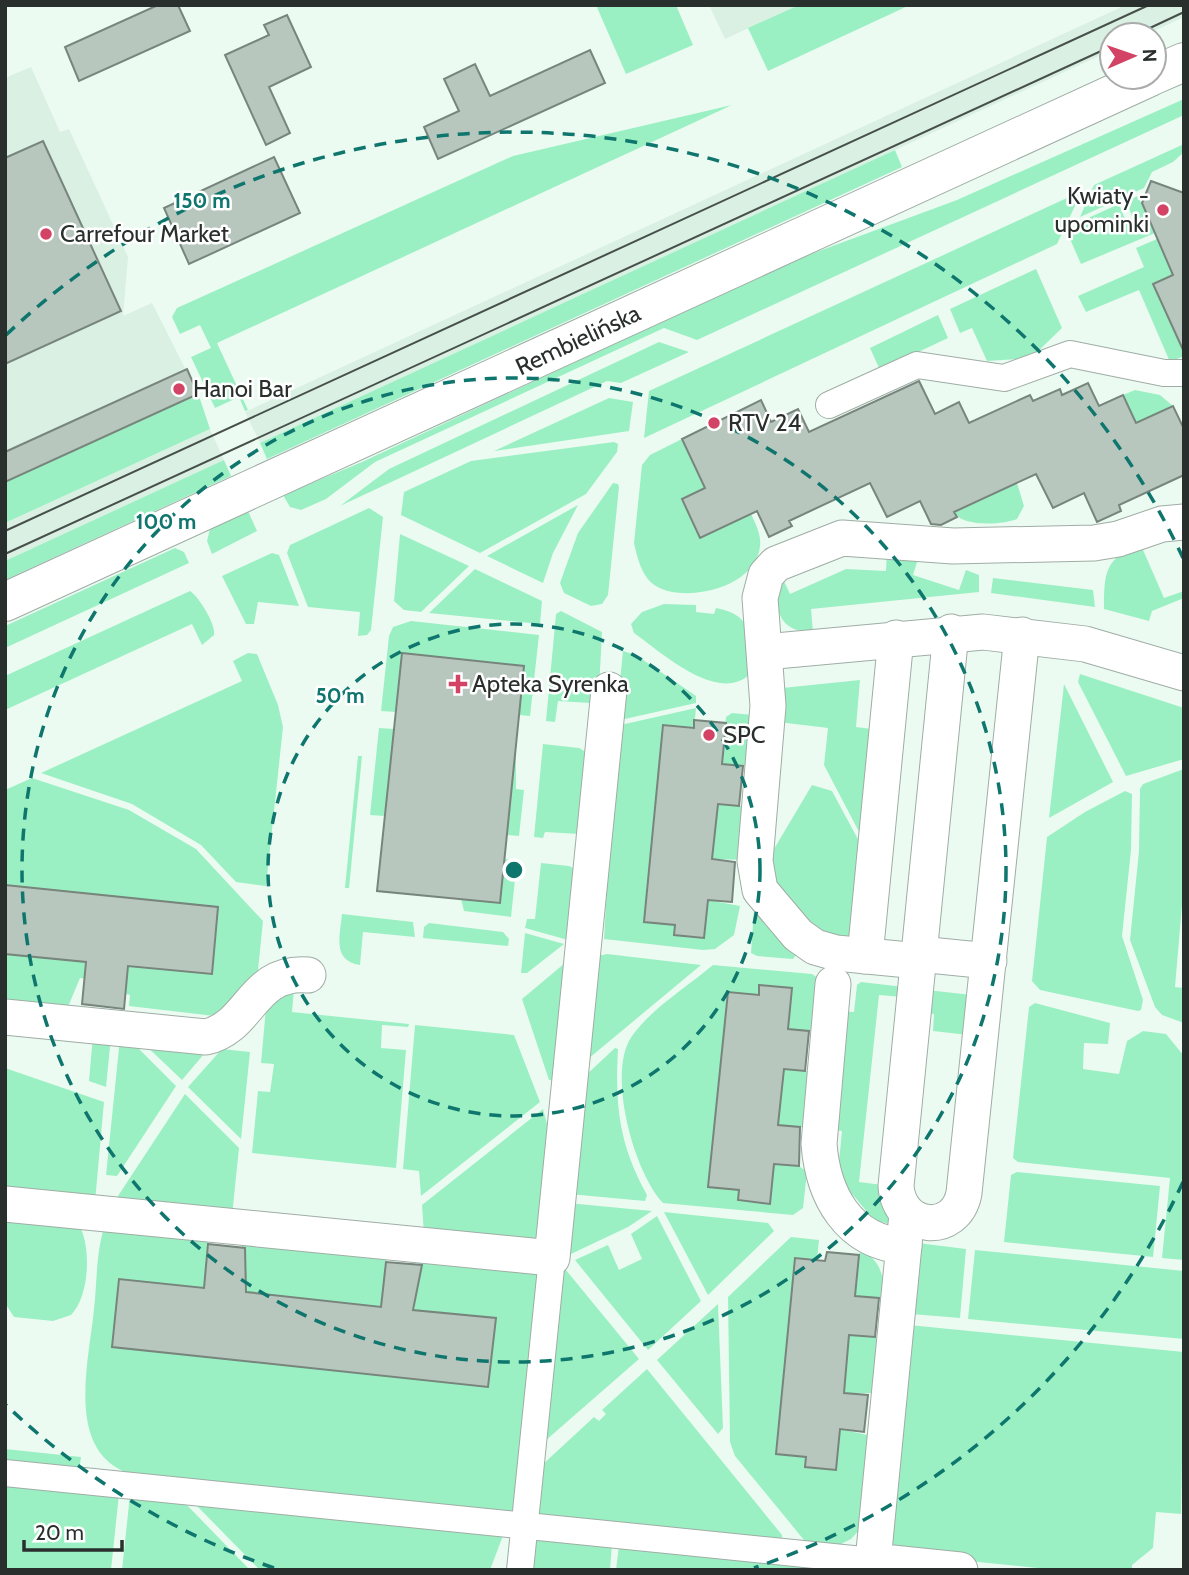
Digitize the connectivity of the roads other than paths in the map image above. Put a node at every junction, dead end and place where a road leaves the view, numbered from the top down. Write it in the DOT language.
graph roads {
  1 [pos="1119,91"];
  2 [pos="1184,373"];
  3 [pos="829,405"];
  4 [pos="1184,522"];
  5 [pos="5,602"];
  6 [pos="951,632"];
  7 [pos="1022,635"];
  8 [pos="896,638"];
  9 [pos="765,652"];
  10 [pos="1184,673"];
  11 [pos="609,690"];
  12 [pos="919,958"];
  13 [pos="989,961"];
  14 [pos="844,964"];
  15 [pos="308,975"];
  16 [pos="5,1017"];
  17 [pos="5,1204"];
  18 [pos="905,1230"];
  19 [pos="552,1258"];
  20 [pos="5,1473"];
  21 [pos="525,1525"];
  22 [pos="873,1561"];
  23 [pos="520,1570"];
  24 [pos="960,1570"];
  1 -- 5 [label="street, Rembielińska"];
  2 -- 3 [label="street"];
  4 -- 9 [label="street"];
  6 -- 7 [label="street"];
  6 -- 8 [label="street"];
  6 -- 12 [label="street"];
  7 -- 10 [label="street"];
  7 -- 13 [label="street"];
  8 -- 9 [label="street"];
  8 -- 14 [label="street"];
  9 -- 14 [label="street"];
  11 -- 19 [label="street"];
  12 -- 13 [label="street"];
  12 -- 14 [label="street"];
  12 -- 18 [label="street"];
  13 -- 18 [label="street"];
  14 -- 18 [label="street"];
  15 -- 16 [label="street"];
  17 -- 19 [label="street"];
  18 -- 22 [label="street"];
  19 -- 21 [label="street"];
  20 -- 21 [label="street"];
  21 -- 22 [label="street"];
  21 -- 23 [label="street"];
  22 -- 24 [label="street"];
}
